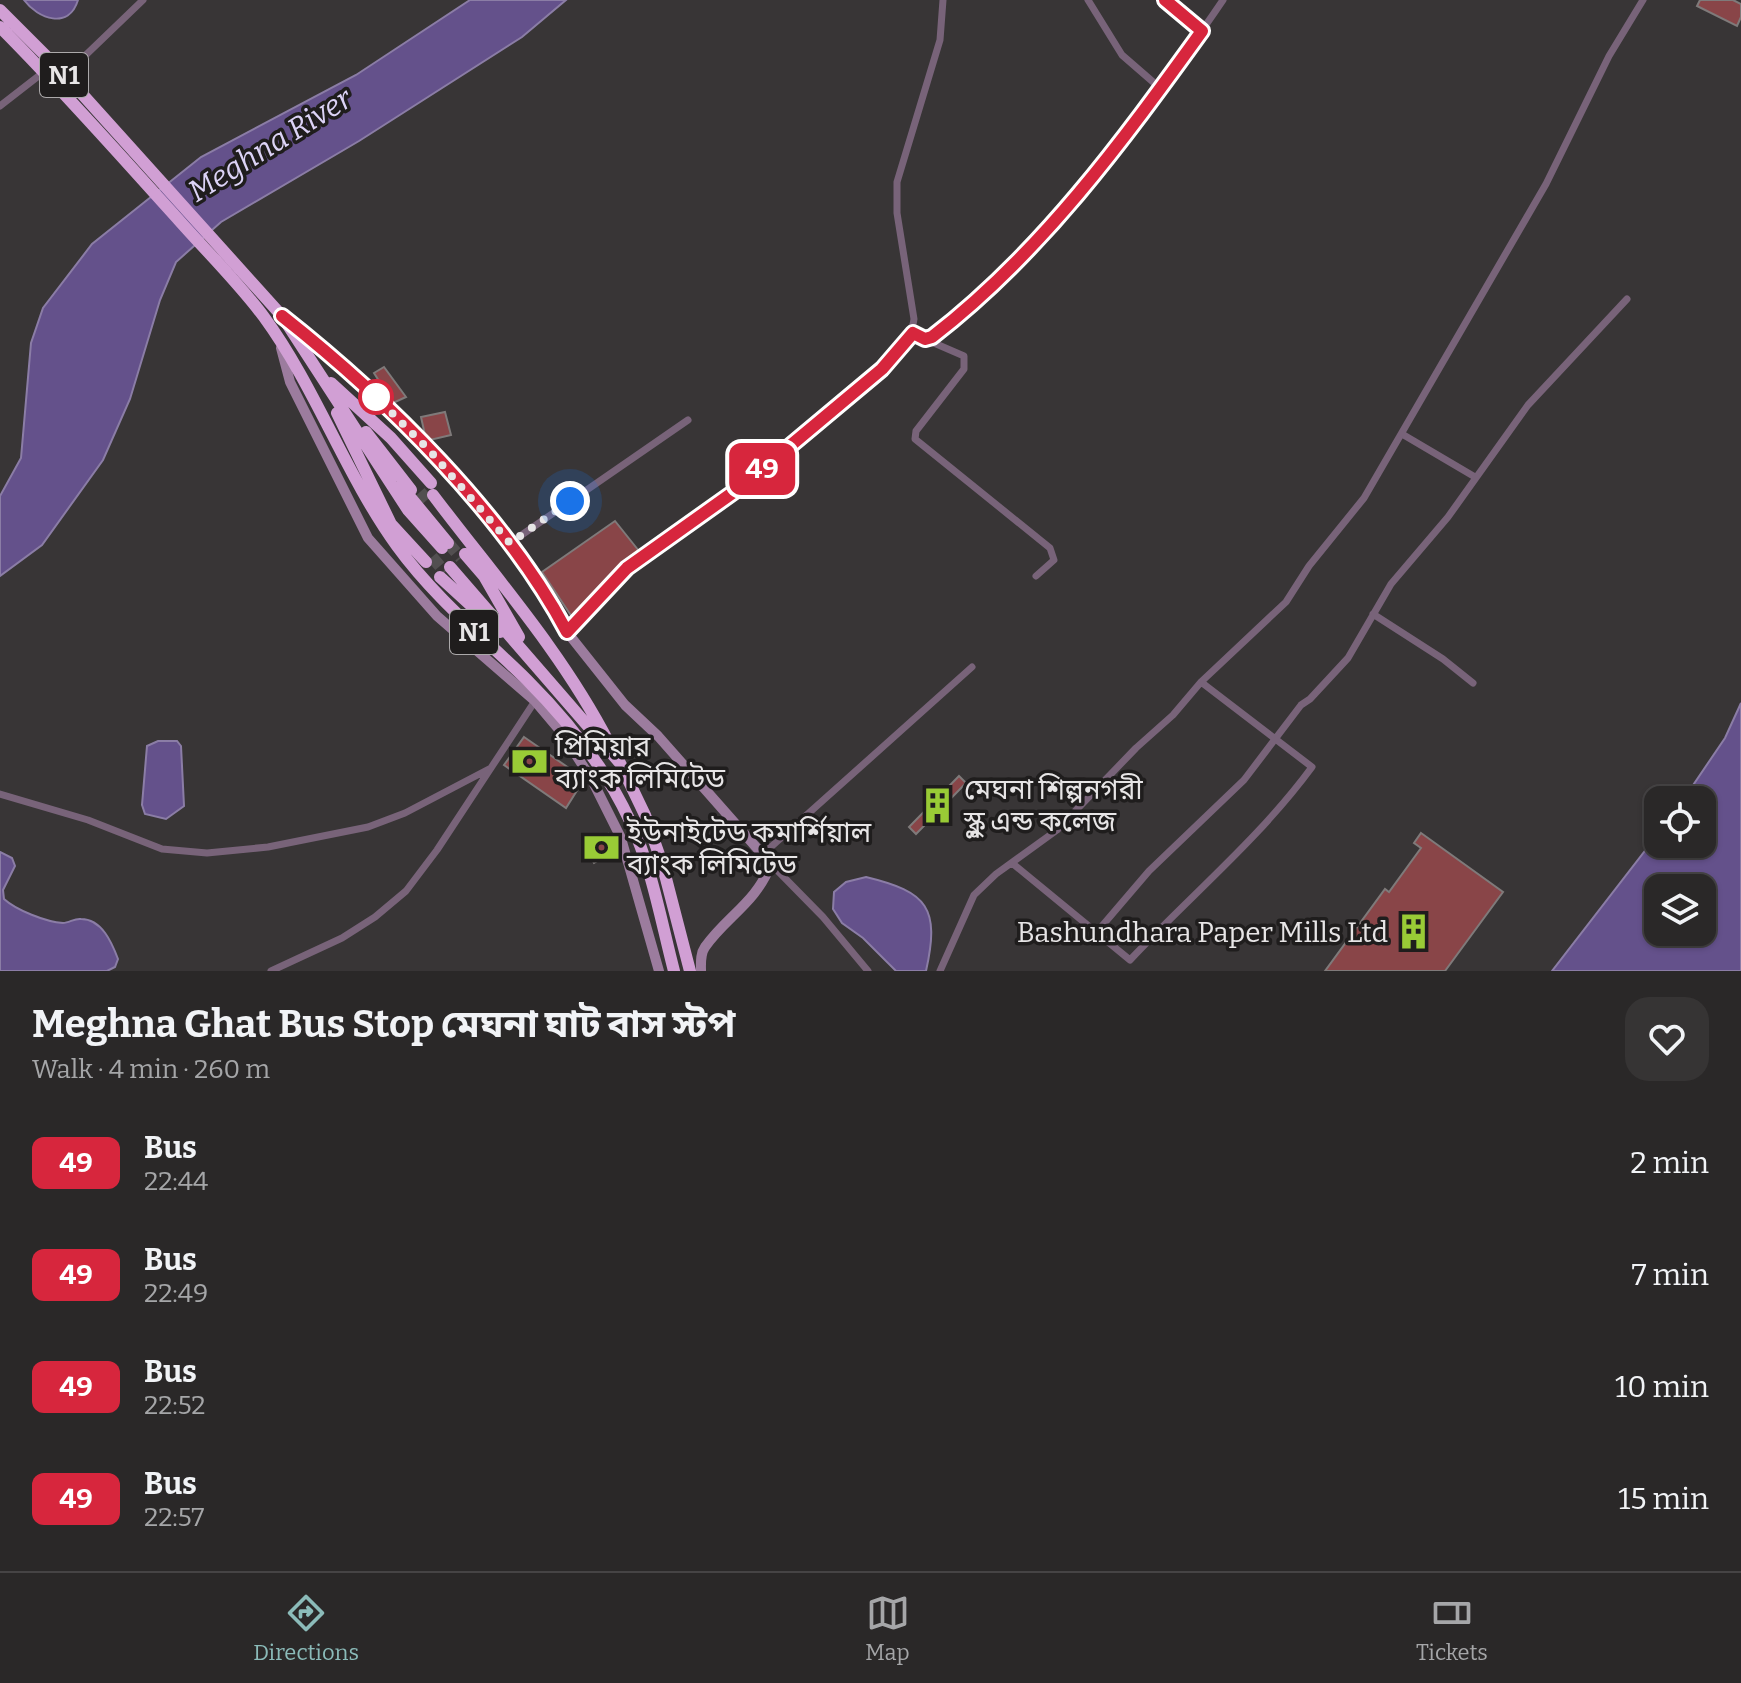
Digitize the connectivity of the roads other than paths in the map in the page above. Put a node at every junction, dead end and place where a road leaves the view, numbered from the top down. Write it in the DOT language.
graph roads {
  1 [pos="143,0"];
  2 [pos="943,0"];
  3 [pos="1088,0"];
  4 [pos="1165,0"];
  5 [pos="1223,0"];
  6 [pos="1643,0"];
  7 [pos="0,10"];
  8 [pos="0,27"];
  9 [pos="1202,31"];
  10 [pos="45,71"];
  11 [pos="65,75"];
  12 [pos="1160,88"];
  13 [pos="0,106"];
  14 [pos="120,146"];
  15 [pos="1627,299"];
  16 [pos="282,316"];
  17 [pos="913,333"];
  18 [pos="279,339"];
  19 [pos="925,339"];
  20 [pos="314,367"];
  21 [pos="688,420"];
  22 [pos="1402,434"];
  23 [pos="1475,477"];
  24 [pos="510,543"];
  25 [pos="442,547"];
  26 [pos="1036,576"];
  27 [pos="1373,614"];
  28 [pos="567,632"];
  29 [pos="533,661"];
  30 [pos="972,667"];
  31 [pos="1201,682"];
  32 [pos="1473,683"];
  33 [pos="535,701"];
  34 [pos="1276,739"];
  35 [pos="620,763"];
  36 [pos="489,769"];
  37 [pos="0,794"];
  38 [pos="762,855"];
  39 [pos="1012,863"];
  40 [pos="771,864"];
  41 [pos="1096,933"];
  42 [pos="271,971"];
  43 [pos="659,971"];
  44 [pos="674,971"];
  45 [pos="690,971"];
  46 [pos="701,971"];
  47 [pos="868,971"];
  48 [pos="940,971"];
  1 -- 11 [label="street"];
  2 -- 17 [label="street"];
  3 -- 12 [label="street"];
  4 -- 9 [label="street"];
  5 -- 9 [label="street"];
  6 -- 22 [label="street"];
  7 -- 11 [label="highway, N1"];
  8 -- 10 [label="highway, N1"];
  9 -- 12 [label="street"];
  10 -- 13 [label="street"];
  10 -- 14 [label="highway, N1"];
  11 -- 14 [label="highway, N1"];
  12 -- 19 [label="street"];
  14 -- 16 [label="highway, N1"];
  14 -- 18 [label="highway, N1"];
  15 -- 23 [label="street"];
  16 -- 20 [label="highway, N1"];
  16 -- 24 [label="street"];
  17 -- 19 [label="street"];
  17 -- 28 [label="street"];
  18 -- 33 [label="street"];
  18 -- 44 [label="highway, N1"];
  19 -- 26 [label="street"];
  20 -- 25 [label="highway, N1"];
  20 -- 25 [label="highway, N1"];
  20 -- 25 [label="highway, N1"];
  21 -- 24 [label="street"];
  22 -- 23 [label="street"];
  22 -- 31 [label="street"];
  23 -- 27 [label="street"];
  24 -- 28 [label="street"];
  25 -- 35 [label="highway, N1"];
  27 -- 32 [label="street"];
  27 -- 34 [label="street"];
  28 -- 38 [label="street"];
  29 -- 29 [label="highway, N1"];
  29 -- 35 [label="highway, N1"];
  30 -- 38 [label="street"];
  31 -- 34 [label="street"];
  31 -- 39 [label="street"];
  33 -- 36 [label="street"];
  33 -- 43 [label="street"];
  34 -- 41 [label="street"];
  34 -- 41 [label="street"];
  35 -- 45 [label="highway, N1"];
  36 -- 37 [label="street"];
  36 -- 42 [label="street"];
  38 -- 40 [label="street"];
  39 -- 41 [label="street"];
  39 -- 48 [label="street"];
  40 -- 46 [label="street"];
  40 -- 47 [label="street"];
}
